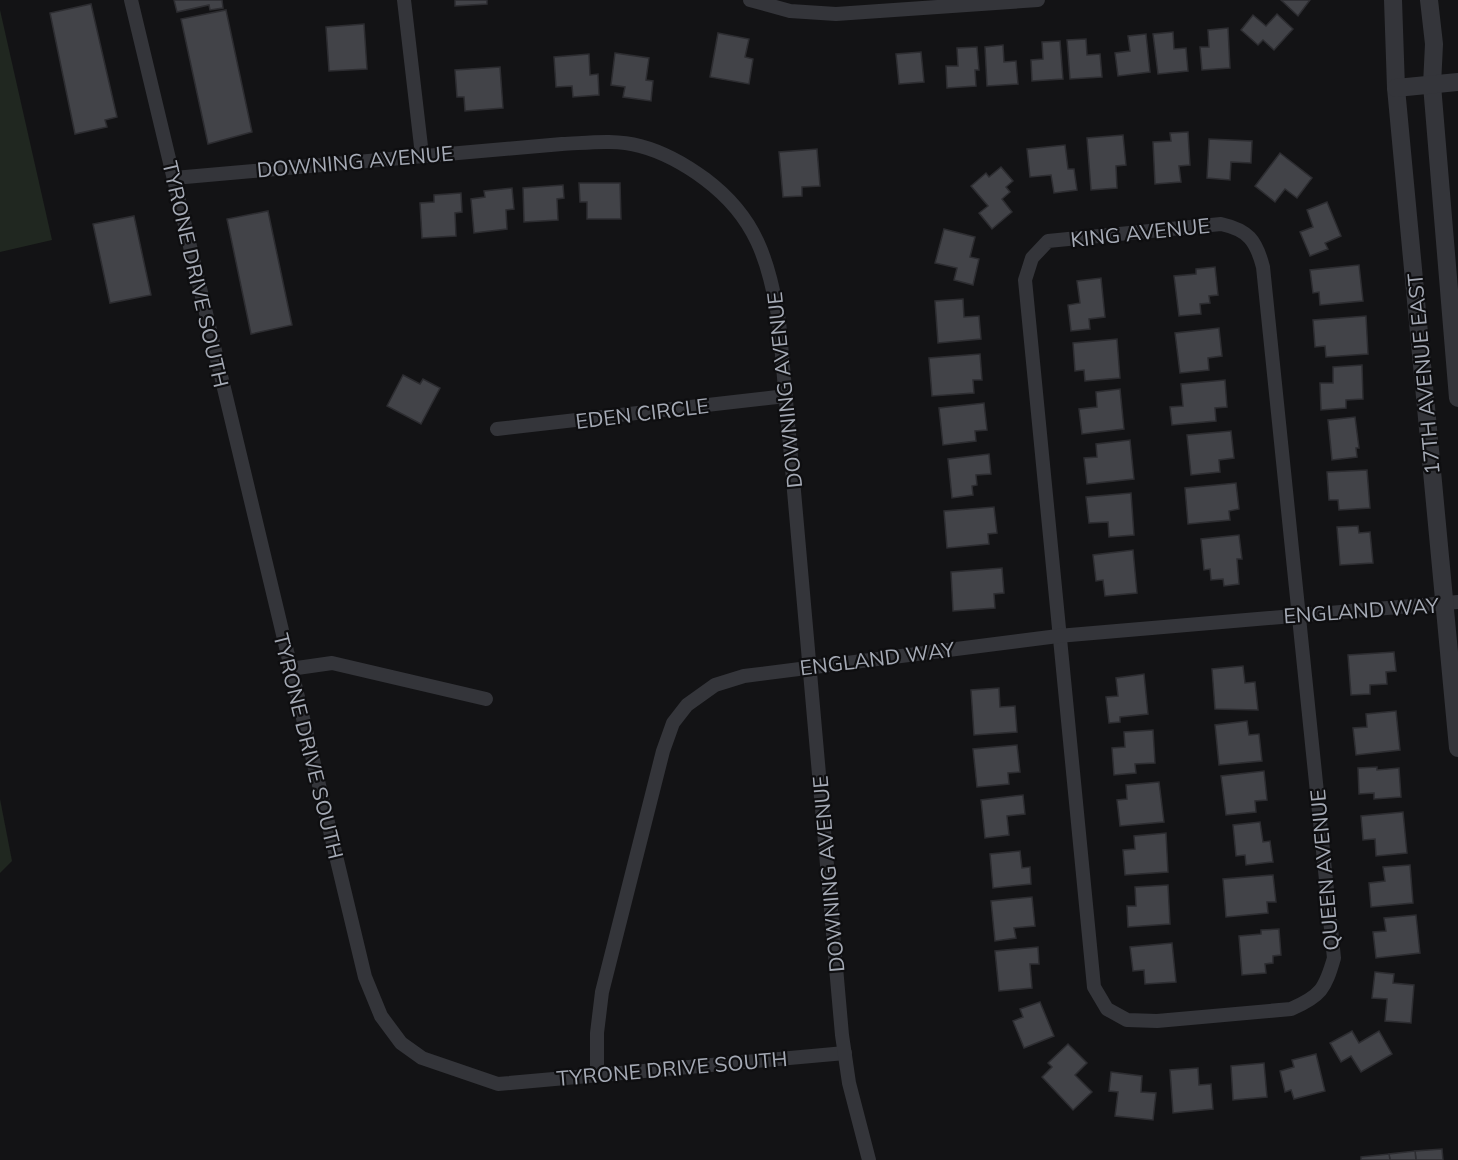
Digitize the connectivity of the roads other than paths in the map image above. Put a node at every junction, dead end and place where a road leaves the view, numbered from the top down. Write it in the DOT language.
graph roads {
  1 [pos="131,0"];
  2 [pos="404,0"];
  3 [pos="750,0"];
  4 [pos="1038,0"];
  5 [pos="1393,0"];
  6 [pos="1429,0"];
  7 [pos="971,3"];
  8 [pos="1458,82"];
  9 [pos="1432,85"];
  10 [pos="1396,88"];
  11 [pos="422,155"];
  12 [pos="174,178"];
  13 [pos="786,396"];
  14 [pos="1458,398"];
  15 [pos="497,429"];
  16 [pos="1451,603"];
  17 [pos="1298,614"];
  18 [pos="1058,636"];
  19 [pos="810,667"];
  20 [pos="291,669"];
  21 [pos="486,699"];
  22 [pos="1458,748"];
  23 [pos="844,1053"];
  24 [pos="597,1075"];
  25 [pos="869,1160"];
  1 -- 12 [label="street, TYRONE DRIVE SOUTH"];
  2 -- 11 [label="street"];
  3 -- 7 [label="street"];
  4 -- 7 [label="street"];
  5 -- 10 [label="street, 17TH AVENUE EAST"];
  6 -- 9 [label="street, 17TH AVENUE EAST"];
  8 -- 9 [label="street"];
  9 -- 10 [label="street"];
  9 -- 14 [label="street, 17TH AVENUE EAST"];
  10 -- 16 [label="street, 17TH AVENUE EAST"];
  11 -- 12 [label="street, DOWNING AVENUE"];
  11 -- 13 [label="street, DOWNING AVENUE"];
  12 -- 20 [label="street, TYRONE DRIVE SOUTH"];
  13 -- 15 [label="street, EDEN CIRCLE"];
  13 -- 19 [label="street, DOWNING AVENUE"];
  16 -- 17 [label="street, ENGLAND WAY"];
  16 -- 22 [label="street, 17TH AVENUE EAST"];
  17 -- 18 [label="street, ENGLAND WAY"];
  17 -- 18 [label="street, QUEEN AVENUE"];
  17 -- 18 [label="street, KING AVENUE"];
  18 -- 19 [label="street, ENGLAND WAY"];
  19 -- 23 [label="street, DOWNING AVENUE"];
  19 -- 24 [label="street, ENGLAND WAY"];
  20 -- 21 [label="street"];
  20 -- 24 [label="street, TYRONE DRIVE SOUTH"];
  23 -- 24 [label="street, TYRONE DRIVE SOUTH"];
  23 -- 25 [label="street, DOWNING AVENUE"];
}
